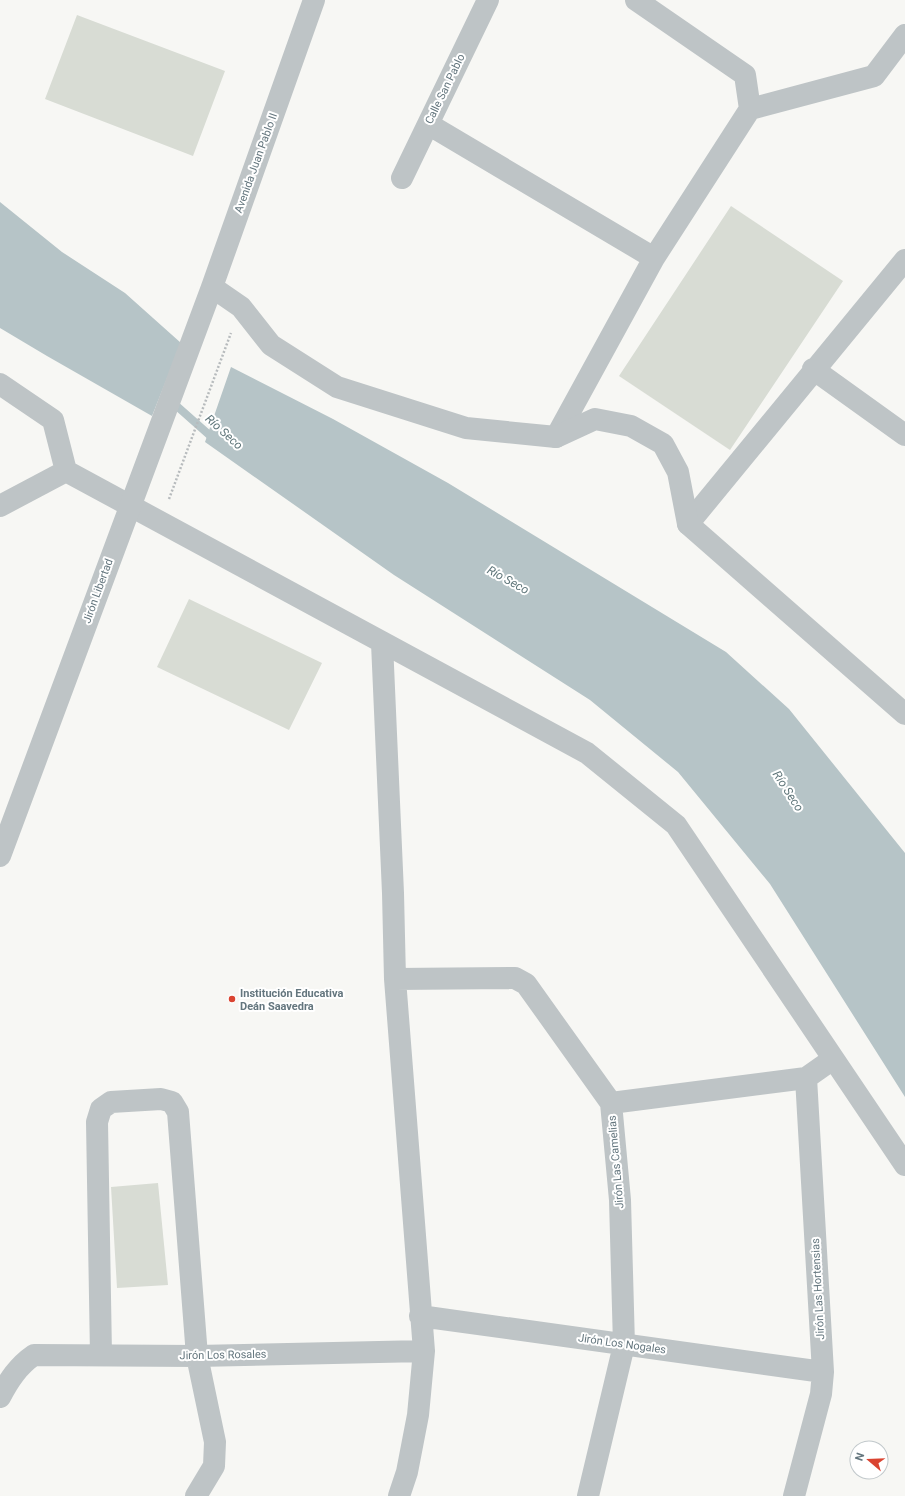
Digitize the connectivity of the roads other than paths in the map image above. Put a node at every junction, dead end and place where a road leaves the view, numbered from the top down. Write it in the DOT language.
graph roads {
  1 [pos="314,0"];
  2 [pos="488,0"];
  3 [pos="636,0"];
  4 [pos="905,34"];
  5 [pos="750,108"];
  6 [pos="428,124"];
  7 [pos="402,178"];
  8 [pos="654,258"];
  9 [pos="905,260"];
  10 [pos="212,287"];
  11 [pos="197,325"];
  12 [pos="813,369"];
  13 [pos="0,384"];
  14 [pos="905,434"];
  15 [pos="556,437"];
  16 [pos="66,471"];
  17 [pos="130,505"];
  18 [pos="0,506"];
  19 [pos="688,524"];
  20 [pos="382,642"];
  21 [pos="905,714"];
  22 [pos="7,813"];
  23 [pos="0,856"];
  24 [pos="395,979"];
  25 [pos="833,1059"];
  26 [pos="806,1078"];
  27 [pos="611,1102"];
  28 [pos="905,1165"];
  29 [pos="420,1316"];
  30 [pos="624,1345"];
  31 [pos="424,1351"];
  32 [pos="101,1355"];
  33 [pos="197,1356"];
  34 [pos="823,1372"];
  35 [pos="0,1397"];
  36 [pos="196,1496"];
  37 [pos="399,1496"];
  38 [pos="588,1496"];
  39 [pos="794,1496"];
  1 -- 10 [label="street, Avenida Juan Pablo II"];
  2 -- 6 [label="street, Calle San Pablo"];
  3 -- 5 [label="street"];
  4 -- 5 [label="street"];
  5 -- 8 [label="street"];
  6 -- 7 [label="street, Calle San Pablo"];
  6 -- 8 [label="street"];
  8 -- 15 [label="street"];
  9 -- 12 [label="street"];
  10 -- 11 [label="street, Avenida Juan Pablo II"];
  10 -- 15 [label="street"];
  11 -- 17 [label="street, Jirón Libertad"];
  12 -- 14 [label="street"];
  12 -- 19 [label="street"];
  13 -- 16 [label="street"];
  15 -- 19 [label="street"];
  16 -- 17 [label="street"];
  16 -- 18 [label="street"];
  17 -- 20 [label="street"];
  17 -- 22 [label="street, Jirón Libertad"];
  19 -- 21 [label="street"];
  20 -- 24 [label="street"];
  20 -- 25 [label="street"];
  22 -- 23 [label="street, Jirón Libertad"];
  24 -- 27 [label="street, Jirón Las Camelias"];
  24 -- 29 [label="street"];
  25 -- 26 [label="street"];
  25 -- 28 [label="street"];
  26 -- 27 [label="street"];
  26 -- 34 [label="street, Jirón Las Hortensias"];
  27 -- 30 [label="street, Jirón Las Camelias"];
  29 -- 30 [label="street, Jirón Los Nogales"];
  29 -- 31 [label="street"];
  30 -- 34 [label="street, Jirón Los Nogales"];
  30 -- 38 [label="street, Jirón Las Camelias"];
  31 -- 33 [label="street, Jirón Los Rosales"];
  31 -- 37 [label="street"];
  32 -- 33 [label="street, Jirón Los Rosales"];
  32 -- 33 [label="street"];
  32 -- 35 [label="street, Jirón Los Rosales"];
  33 -- 36 [label="street"];
  34 -- 39 [label="street, Jirón Las Hortensias"];
}
